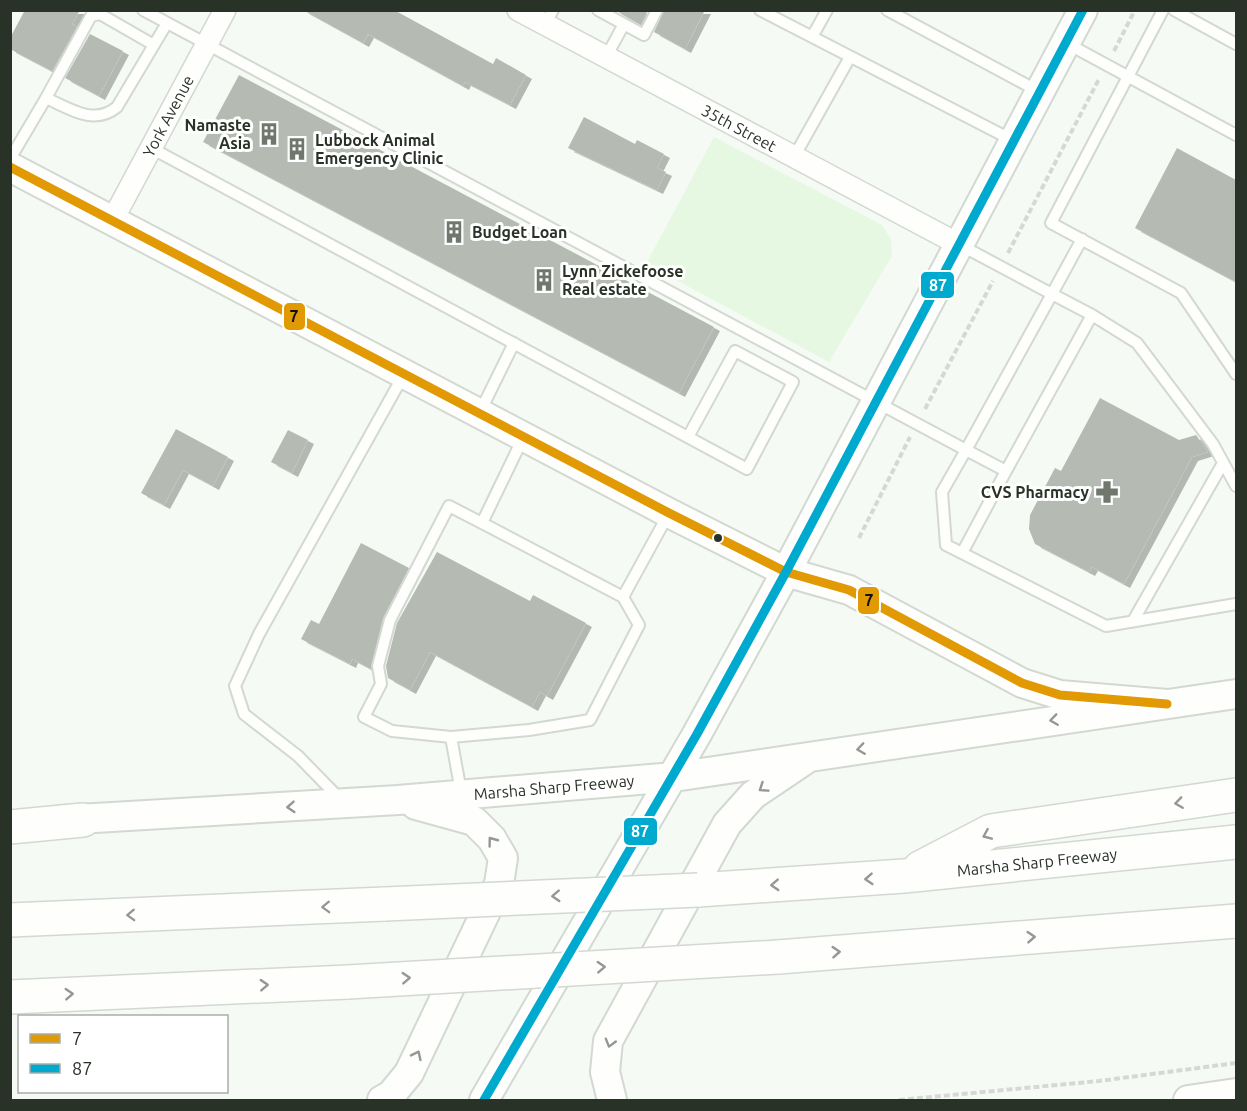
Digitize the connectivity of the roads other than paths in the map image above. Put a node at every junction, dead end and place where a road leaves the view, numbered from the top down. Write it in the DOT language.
graph roads {
  1 [pos="143,10"];
  2 [pos="225,10"];
  3 [pos="518,10"];
  4 [pos="598,10"];
  5 [pos="657,10"];
  6 [pos="760,10"];
  7 [pos="826,10"];
  8 [pos="887,10"];
  9 [pos="1083,10"];
  10 [pos="1163,10"];
  11 [pos="1174,10"];
  12 [pos="549,18"];
  13 [pos="167,23"];
  14 [pos="624,24"];
  15 [pos="812,37"];
  16 [pos="1066,43"];
  17 [pos="207,44"];
  18 [pos="1236,44"];
  19 [pos="154,45"];
  20 [pos="606,57"];
  21 [pos="850,57"];
  22 [pos="1129,76"];
  23 [pos="1040,92"];
  24 [pos="46,99"];
  25 [pos="1236,135"];
  26 [pos="1014,141"];
  27 [pos="151,148"];
  28 [pos="794,157"];
  29 [pos="10,159"];
  30 [pos="10,167"];
  31 [pos="112,221"];
  32 [pos="1082,239"];
  33 [pos="960,245"];
  34 [pos="1053,294"];
  35 [pos="1092,315"];
  36 [pos="514,343"];
  37 [pos="1236,374"];
  38 [pos="403,375"];
  39 [pos="877,401"];
  40 [pos="478,414"];
  41 [pos="523,437"];
  42 [pos="688,437"];
  43 [pos="966,450"];
  44 [pos="1223,462"];
  45 [pos="1006,471"];
  46 [pos="1236,486"];
  47 [pos="669,513"];
  48 [pos="482,524"];
  49 [pos="962,553"];
  50 [pos="786,572"];
  51 [pos="623,597"];
  52 [pos="1236,604"];
  53 [pos="1133,621"];
  54 [pos="1236,694"];
  55 [pos="1167,704"];
  56 [pos="451,737"];
  57 [pos="812,756"];
  58 [pos="674,777"];
  59 [pos="461,795"];
  60 [pos="1236,795"];
  61 [pos="398,800"];
  62 [pos="345,804"];
  63 [pos="10,819"];
  64 [pos="83,820"];
  65 [pos="10,827"];
  66 [pos="1236,842"];
  67 [pos="904,876"];
  68 [pos="10,920"];
  69 [pos="1236,921"];
  70 [pos="10,997"];
  71 [pos="1236,1093"];
  72 [pos="1189,1100"];
  73 [pos="382,1101"];
  74 [pos="484,1101"];
  75 [pos="612,1101"];
  1 -- 13 [label="lane"];
  2 -- 17 [label="street, York Avenue"];
  3 -- 12 [label="street, 35th Street"];
  4 -- 14 [label="lane"];
  5 -- 14 [label="lane"];
  6 -- 15 [label="lane"];
  7 -- 15 [label="lane"];
  8 -- 23 [label="lane"];
  9 -- 16 [label="main road"];
  10 -- 22 [label="lane"];
  11 -- 18 [label="lane"];
  12 -- 20 [label="street, 35th Street"];
  13 -- 17 [label="lane"];
  13 -- 19 [label="lane"];
  14 -- 20 [label="lane"];
  15 -- 21 [label="lane"];
  16 -- 22 [label="lane"];
  16 -- 23 [label="main road"];
  17 -- 27 [label="street, York Avenue"];
  17 -- 39 [label="lane"];
  19 -- 24 [label="lane"];
  19 -- 24 [label="lane"];
  20 -- 28 [label="street, 35th Street"];
  21 -- 26 [label="lane"];
  21 -- 28 [label="lane"];
  22 -- 25 [label="lane"];
  22 -- 32 [label="lane"];
  23 -- 26 [label="main road"];
  24 -- 29 [label="lane"];
  26 -- 33 [label="main road"];
  27 -- 31 [label="street, York Avenue"];
  27 -- 36 [label="lane"];
  28 -- 33 [label="street, 35th Street"];
  30 -- 31 [label="main road"];
  31 -- 38 [label="main road"];
  32 -- 34 [label="lane"];
  32 -- 37 [label="lane"];
  33 -- 34 [label="lane"];
  33 -- 39 [label="main road"];
  34 -- 35 [label="lane"];
  34 -- 43 [label="lane"];
  35 -- 44 [label="lane"];
  35 -- 45 [label="lane"];
  36 -- 40 [label="lane"];
  36 -- 42 [label="lane"];
  38 -- 40 [label="main road"];
  38 -- 62 [label="lane"];
  39 -- 43 [label="lane"];
  39 -- 50 [label="main road"];
  40 -- 41 [label="main road"];
  41 -- 47 [label="main road"];
  41 -- 48 [label="lane"];
  42 -- 42 [label="lane"];
  43 -- 45 [label="lane"];
  43 -- 49 [label="lane"];
  44 -- 46 [label="lane"];
  44 -- 53 [label="lane"];
  45 -- 49 [label="lane"];
  47 -- 50 [label="main road"];
  47 -- 51 [label="lane"];
  48 -- 51 [label="lane"];
  48 -- 56 [label="lane"];
  49 -- 53 [label="lane"];
  50 -- 55 [label="main road"];
  50 -- 58 [label="main road"];
  51 -- 56 [label="lane"];
  52 -- 53 [label="lane"];
  54 -- 55 [label="main road, Marsha Sharp Freeway"];
  55 -- 57 [label="main road, Marsha Sharp Freeway, one-way"];
  56 -- 59 [label="lane"];
  57 -- 58 [label="main road, Marsha Sharp Freeway"];
  57 -- 75 [label="main road, one-way"];
  58 -- 59 [label="main road, Marsha Sharp Freeway"];
  58 -- 74 [label="main road"];
  59 -- 61 [label="main road, Marsha Sharp Freeway"];
  60 -- 67 [label="highway, one-way"];
  61 -- 62 [label="main road, Marsha Sharp Freeway"];
  73 -- 61 [label="main road, one-way"];
  62 -- 64 [label="main road, Marsha Sharp Freeway, one-way"];
  63 -- 64 [label="main road, Marsha Sharp Freeway"];
  64 -- 65 [label="highway"];
  66 -- 67 [label="highway, Marsha Sharp Freeway"];
  67 -- 68 [label="highway, Marsha Sharp Freeway, one-way, bridge"];
  70 -- 69 [label="highway, one-way, bridge"];
  71 -- 72 [label="main road"];
}
